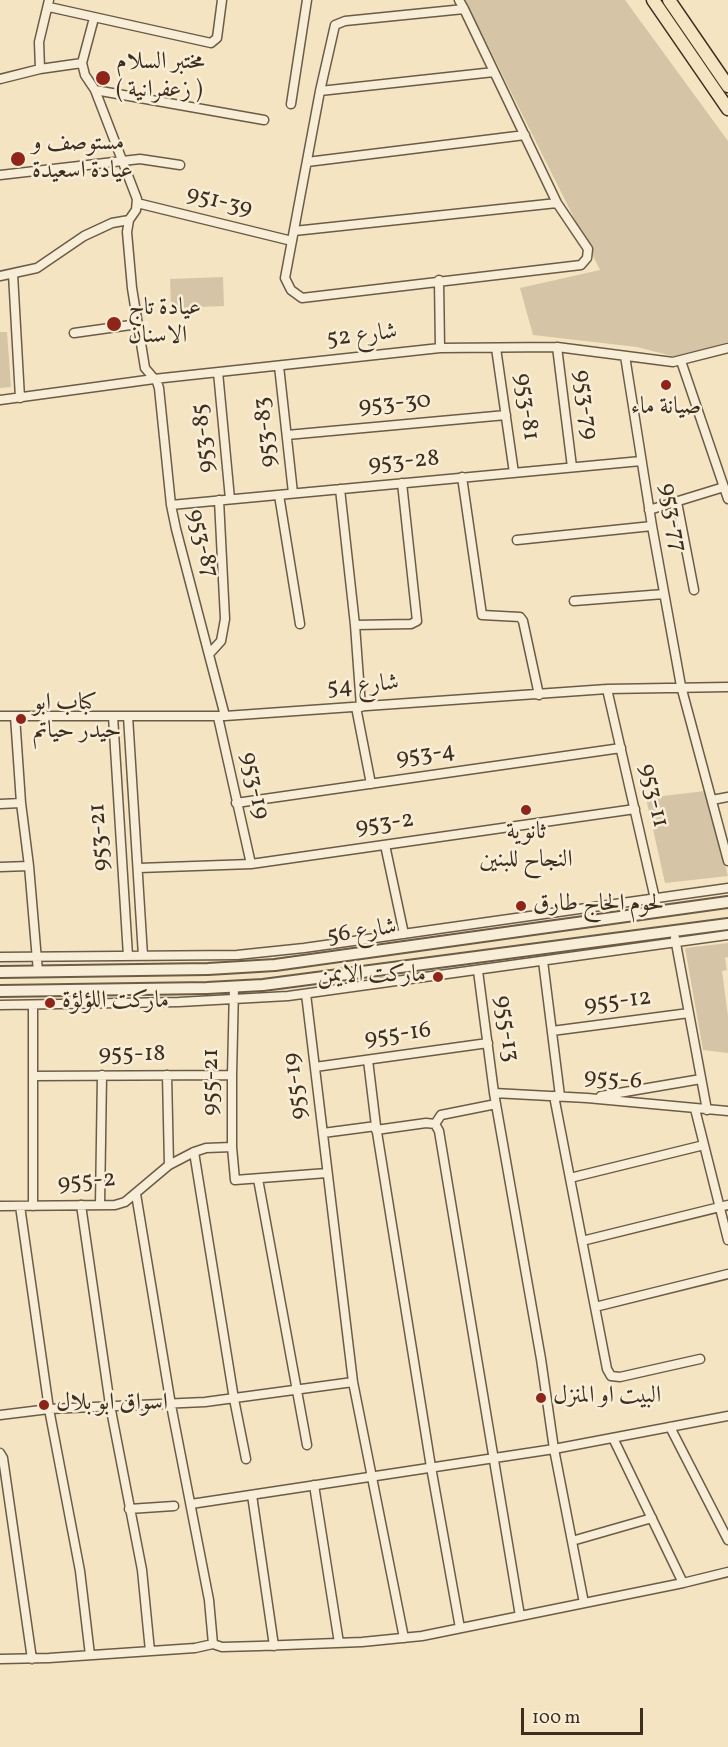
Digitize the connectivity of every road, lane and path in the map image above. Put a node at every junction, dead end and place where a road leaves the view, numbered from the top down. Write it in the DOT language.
graph roads {
  1 [pos="222,0"];
  2 [pos="307,0"];
  3 [pos="459,0"];
  4 [pos="653,0"];
  5 [pos="669,0"];
  6 [pos="49,4"];
  7 [pos="464,9"];
  8 [pos="94,18"];
  9 [pos="82,63"];
  10 [pos="40,69"];
  11 [pos="494,72"];
  12 [pos="0,79"];
  13 [pos="728,87"];
  14 [pos="95,90"];
  15 [pos="320,91"];
  16 [pos="291,104"];
  17 [pos="728,109"];
  18 [pos="264,120"];
  19 [pos="525,135"];
  20 [pos="122,161"];
  21 [pos="307,162"];
  22 [pos="180,165"];
  23 [pos="0,175"];
  24 [pos="137,203"];
  25 [pos="557,203"];
  26 [pos="129,220"];
  27 [pos="294,231"];
  28 [pos="292,241"];
  29 [pos="13,274"];
  30 [pos="0,276"];
  31 [pos="439,280"];
  32 [pos="138,324"];
  33 [pos="74,333"];
  34 [pos="557,347"];
  35 [pos="440,348"];
  36 [pos="496,348"];
  37 [pos="728,348"];
  38 [pos="625,356"];
  39 [pos="681,361"];
  40 [pos="279,366"];
  41 [pos="218,372"];
  42 [pos="154,379"];
  43 [pos="20,398"];
  44 [pos="0,400"];
  45 [pos="506,414"];
  46 [pos="287,435"];
  47 [pos="641,461"];
  48 [pos="572,467"];
  49 [pos="514,472"];
  50 [pos="462,477"];
  51 [pos="402,483"];
  52 [pos="724,487"];
  53 [pos="340,489"];
  54 [pos="293,493"];
  55 [pos="279,495"];
  56 [pos="230,499"];
  57 [pos="728,499"];
  58 [pos="219,500"];
  59 [pos="677,502"];
  60 [pos="171,505"];
  61 [pos="649,510"];
  62 [pos="652,526"];
  63 [pos="517,540"];
  64 [pos="694,590"];
  65 [pos="664,594"];
  66 [pos="574,601"];
  67 [pos="300,624"];
  68 [pos="355,625"];
  69 [pos="210,653"];
  70 [pos="681,686"];
  71 [pos="728,687"];
  72 [pos="607,689"];
  73 [pos="539,694"];
  74 [pos="358,707"];
  75 [pos="0,716"];
  76 [pos="15,716"];
  77 [pos="113,716"];
  78 [pos="128,716"];
  79 [pos="221,717"];
  80 [pos="621,748"];
  81 [pos="371,784"];
  82 [pos="728,797"];
  83 [pos="712,800"];
  84 [pos="21,803"];
  85 [pos="236,803"];
  86 [pos="0,804"];
  87 [pos="635,809"];
  88 [pos="385,845"];
  89 [pos="728,861"];
  90 [pos="251,864"];
  91 [pos="29,866"];
  92 [pos="0,867"];
  93 [pos="139,868"];
  94 [pos="728,888"];
  95 [pos="655,898"];
  96 [pos="728,902"];
  97 [pos="658,912"];
  98 [pos="640,915"];
  99 [pos="623,918"];
  100 [pos="728,924"];
  101 [pos="404,934"];
  102 [pos="644,935"];
  103 [pos="728,935"];
  104 [pos="674,937"];
  105 [pos="625,938"];
  106 [pos="36,956"];
  107 [pos="128,956"];
  108 [pos="144,956"];
  109 [pos="0,957"];
  110 [pos="543,961"];
  111 [pos="131,971"];
  112 [pos="478,971"];
  113 [pos="0,972"];
  114 [pos="38,972"];
  115 [pos="234,987"];
  116 [pos="131,989"];
  117 [pos="0,991"];
  118 [pos="306,994"];
  119 [pos="234,1000"];
  120 [pos="0,1005"];
  121 [pos="33,1005"];
  122 [pos="688,1013"];
  123 [pos="552,1031"];
  124 [pos="488,1043"];
  125 [pos="368,1060"];
  126 [pos="315,1067"];
  127 [pos="167,1075"];
  128 [pos="232,1075"];
  129 [pos="33,1076"];
  130 [pos="102,1076"];
  131 [pos="701,1079"];
  132 [pos="494,1093"];
  133 [pos="557,1096"];
  134 [pos="588,1098"];
  135 [pos="496,1104"];
  136 [pos="695,1109"];
  137 [pos="706,1110"];
  138 [pos="728,1111"];
  139 [pos="435,1124"];
  140 [pos="376,1128"];
  141 [pos="322,1132"];
  142 [pos="704,1145"];
  143 [pos="232,1147"];
  144 [pos="194,1152"];
  145 [pos="169,1165"];
  146 [pos="327,1173"];
  147 [pos="570,1178"];
  148 [pos="258,1179"];
  149 [pos="136,1194"];
  150 [pos="81,1205"];
  151 [pos="100,1205"];
  152 [pos="0,1206"];
  153 [pos="20,1206"];
  154 [pos="33,1206"];
  155 [pos="724,1206"];
  156 [pos="728,1240"];
  157 [pos="582,1241"];
  158 [pos="728,1274"];
  159 [pos="595,1308"];
  160 [pos="700,1359"];
  161 [pos="353,1382"];
  162 [pos="296,1391"];
  163 [pos="234,1399"];
  164 [pos="171,1405"];
  165 [pos="110,1406"];
  166 [pos="49,1409"];
  167 [pos="0,1415"];
  168 [pos="728,1416"];
  169 [pos="670,1427"];
  170 [pos="613,1437"];
  171 [pos="307,1445"];
  172 [pos="554,1449"];
  173 [pos="0,1453"];
  174 [pos="492,1458"];
  175 [pos="246,1459"];
  176 [pos="431,1467"];
  177 [pos="372,1475"];
  178 [pos="314,1485"];
  179 [pos="252,1495"];
  180 [pos="191,1504"];
  181 [pos="174,1506"];
  182 [pos="129,1509"];
  183 [pos="652,1518"];
  184 [pos="728,1540"];
  185 [pos="572,1541"];
  186 [pos="728,1572"];
  187 [pos="683,1584"];
  188 [pos="584,1603"];
  189 [pos="520,1616"];
  190 [pos="460,1628"];
  191 [pos="404,1638"];
  192 [pos="339,1643"];
  193 [pos="213,1644"];
  194 [pos="274,1646"];
  195 [pos="150,1651"];
  196 [pos="90,1655"];
  197 [pos="0,1659"];
  198 [pos="32,1659"];
  1 -- 8 [label="street"];
  2 -- 16 [label="street"];
  3 -- 7 [label="street"];
  4 -- 17 [label="main road"];
  5 -- 13 [label="main road"];
  6 -- 8 [label="street"];
  6 -- 10 [label="street"];
  7 -- 11 [label="street"];
  7 -- 15 [label="street"];
  8 -- 9 [label="street"];
  9 -- 10 [label="street"];
  9 -- 14 [label="street"];
  10 -- 12 [label="street"];
  11 -- 15 [label="street"];
  11 -- 19 [label="street"];
  14 -- 18 [label="street"];
  14 -- 20 [label="street"];
  15 -- 21 [label="street"];
  19 -- 21 [label="street"];
  19 -- 25 [label="street"];
  20 -- 22 [label="street"];
  20 -- 23 [label="street"];
  20 -- 24 [label="street"];
  21 -- 27 [label="street"];
  24 -- 26 [label="street"];
  24 -- 28 [label="street, 951-39"];
  25 -- 27 [label="street"];
  25 -- 31 [label="street"];
  26 -- 29 [label="street"];
  26 -- 32 [label="street, 953-87"];
  27 -- 28 [label="street"];
  28 -- 31 [label="street"];
  29 -- 30 [label="street"];
  29 -- 43 [label="street"];
  31 -- 35 [label="street"];
  32 -- 33 [label="street"];
  32 -- 42 [label="street, 953-87"];
  34 -- 36 [label="street, شارع 52"];
  34 -- 38 [label="street, شارع 52"];
  34 -- 48 [label="street, 953-79"];
  35 -- 36 [label="street, شارع 52"];
  35 -- 40 [label="street, شارع 52"];
  36 -- 45 [label="street, 953-81"];
  37 -- 39 [label="street, شارع 52"];
  38 -- 39 [label="street, شارع 52"];
  38 -- 47 [label="street, 953-77"];
  39 -- 52 [label="street"];
  40 -- 41 [label="street, شارع 52"];
  40 -- 46 [label="street, 953-83"];
  41 -- 42 [label="street, شارع 52"];
  41 -- 56 [label="street, 953-85"];
  42 -- 43 [label="street, شارع 52"];
  42 -- 60 [label="street, 953-87"];
  43 -- 44 [label="street, شارع 52"];
  45 -- 46 [label="street, 953-30"];
  45 -- 49 [label="street, 953-81"];
  46 -- 54 [label="street, 953-83"];
  47 -- 48 [label="street, 953-28"];
  47 -- 61 [label="street, 953-77"];
  48 -- 49 [label="street, 953-28"];
  49 -- 50 [label="street, 953-28"];
  50 -- 51 [label="street, 953-28"];
  50 -- 73 [label="street"];
  51 -- 53 [label="street, 953-28"];
  51 -- 68 [label="street"];
  52 -- 57 [label="street"];
  52 -- 59 [label="street"];
  53 -- 54 [label="street, 953-28"];
  53 -- 68 [label="street"];
  54 -- 55 [label="street, 953-28"];
  55 -- 56 [label="street, 953-28"];
  55 -- 67 [label="street"];
  56 -- 58 [label="street, 953-28"];
  58 -- 60 [label="street, 953-28"];
  58 -- 69 [label="street"];
  59 -- 61 [label="street"];
  59 -- 64 [label="street"];
  60 -- 69 [label="street, 953-87"];
  61 -- 62 [label="street, 953-77"];
  62 -- 63 [label="street"];
  62 -- 65 [label="street, 953-77"];
  65 -- 66 [label="street"];
  65 -- 70 [label="street, 953-77"];
  68 -- 74 [label="street"];
  69 -- 79 [label="street, 953-87"];
  70 -- 71 [label="street, شارع 54"];
  70 -- 72 [label="street, شارع 54"];
  70 -- 83 [label="street, 953-77"];
  72 -- 73 [label="street, شارع 54"];
  72 -- 80 [label="street, 953-11"];
  73 -- 74 [label="street, شارع 54"];
  74 -- 79 [label="street, شارع 54"];
  74 -- 81 [label="street"];
  75 -- 76 [label="street, شارع 54"];
  76 -- 77 [label="street, شارع 54"];
  76 -- 84 [label="street"];
  77 -- 78 [label="street, شارع 54"];
  77 -- 107 [label="street, 953-21"];
  78 -- 79 [label="street, شارع 54"];
  78 -- 93 [label="street, 953-21"];
  79 -- 85 [label="street, 953-19"];
  80 -- 81 [label="street, 953-4"];
  80 -- 87 [label="street, 953-11"];
  81 -- 85 [label="street, 953-4"];
  82 -- 83 [label="street"];
  83 -- 89 [label="street, 953-77"];
  84 -- 86 [label="street"];
  84 -- 91 [label="street"];
  85 -- 90 [label="street, 953-19"];
  87 -- 88 [label="street, 953-2"];
  87 -- 95 [label="street, 953-11"];
  88 -- 90 [label="street, 953-2"];
  88 -- 101 [label="street"];
  90 -- 93 [label="street, 953-2"];
  91 -- 92 [label="street"];
  91 -- 106 [label="street"];
  93 -- 108 [label="street, 953-21"];
  94 -- 95 [label="street"];
  95 -- 97 [label="street, 953-11"];
  95 -- 101 [label="street"];
  96 -- 97 [label="street, شارع 56"];
  97 -- 98 [label="street, شارع 56"];
  98 -- 99 [label="street, شارع 56"];
  98 -- 102 [label="street"];
  99 -- 105 [label="street"];
  99 -- 111 [label="street, شارع 56"];
  100 -- 104 [label="street, شارع 56"];
  101 -- 108 [label="street"];
  102 -- 104 [label="street, شارع 56"];
  102 -- 105 [label="street, شارع 56"];
  103 -- 104 [label="street"];
  104 -- 110 [label="street"];
  104 -- 122 [label="street"];
  105 -- 115 [label="street, شارع 56"];
  106 -- 107 [label="street"];
  106 -- 109 [label="street"];
  106 -- 114 [label="street"];
  107 -- 108 [label="street"];
  110 -- 112 [label="street"];
  110 -- 123 [label="street"];
  111 -- 114 [label="street, شارع 56"];
  111 -- 116 [label="street"];
  112 -- 118 [label="street"];
  112 -- 124 [label="street, 955-13"];
  113 -- 114 [label="street, شارع 56"];
  115 -- 116 [label="street, شارع 56"];
  115 -- 119 [label="street, 955-21"];
  116 -- 117 [label="street, شارع 56"];
  118 -- 119 [label="street"];
  118 -- 126 [label="street, 955-19"];
  119 -- 121 [label="street"];
  119 -- 128 [label="street, 955-21"];
  120 -- 121 [label="street"];
  121 -- 129 [label="street"];
  122 -- 123 [label="street, 955-12"];
  122 -- 131 [label="street"];
  123 -- 133 [label="street"];
  124 -- 125 [label="street, 955-16"];
  124 -- 132 [label="street, 955-13"];
  125 -- 126 [label="street, 955-16"];
  125 -- 140 [label="street"];
  126 -- 141 [label="street, 955-19"];
  127 -- 128 [label="street, 955-18"];
  127 -- 130 [label="street, 955-18"];
  127 -- 145 [label="street"];
  128 -- 143 [label="street, 955-21"];
  129 -- 130 [label="street, 955-18"];
  129 -- 154 [label="street"];
  130 -- 151 [label="street"];
  131 -- 134 [label="street"];
  131 -- 137 [label="street"];
  132 -- 133 [label="street, 955-6"];
  132 -- 135 [label="street, 955-13"];
  133 -- 134 [label="street, 955-6"];
  133 -- 147 [label="street"];
  134 -- 136 [label="street, 955-6"];
  135 -- 139 [label="street"];
  135 -- 172 [label="street, 955-13"];
  136 -- 137 [label="street, 955-6"];
  136 -- 142 [label="street"];
  137 -- 138 [label="street, 955-6"];
  139 -- 140 [label="street"];
  139 -- 174 [label="street"];
  140 -- 141 [label="street"];
  140 -- 176 [label="street"];
  141 -- 146 [label="street, 955-19"];
  142 -- 147 [label="street"];
  142 -- 155 [label="street"];
  143 -- 144 [label="street, 955-2"];
  143 -- 148 [label="street, 955-21"];
  144 -- 145 [label="street, 955-2"];
  144 -- 163 [label="street"];
  145 -- 149 [label="street, 955-2"];
  146 -- 148 [label="street"];
  146 -- 161 [label="street, 955-19"];
  147 -- 157 [label="street"];
  148 -- 162 [label="street"];
  149 -- 151 [label="street, 955-2"];
  149 -- 164 [label="street"];
  150 -- 151 [label="street, 955-2"];
  150 -- 154 [label="street, 955-2"];
  150 -- 165 [label="street"];
  152 -- 153 [label="street, 955-2"];
  153 -- 154 [label="street, 955-2"];
  153 -- 166 [label="street"];
  155 -- 156 [label="street"];
  155 -- 157 [label="street"];
  157 -- 159 [label="street"];
  158 -- 159 [label="street"];
  159 -- 160 [label="street"];
  161 -- 162 [label="street"];
  161 -- 177 [label="street, 955-19"];
  162 -- 163 [label="street"];
  162 -- 171 [label="street"];
  163 -- 164 [label="street"];
  163 -- 175 [label="street"];
  164 -- 165 [label="street"];
  164 -- 180 [label="street"];
  165 -- 166 [label="street"];
  165 -- 182 [label="street"];
  166 -- 167 [label="street"];
  166 -- 196 [label="street"];
  168 -- 169 [label="street"];
  169 -- 170 [label="street"];
  169 -- 184 [label="street"];
  170 -- 172 [label="street"];
  170 -- 183 [label="street"];
  172 -- 174 [label="street"];
  172 -- 185 [label="street, 955-13"];
  173 -- 198 [label="street"];
  174 -- 176 [label="street"];
  174 -- 189 [label="street"];
  176 -- 177 [label="street"];
  176 -- 190 [label="street"];
  177 -- 178 [label="street"];
  177 -- 191 [label="street, 955-19"];
  178 -- 179 [label="street"];
  178 -- 192 [label="street"];
  179 -- 180 [label="street"];
  179 -- 194 [label="street"];
  180 -- 193 [label="street"];
  181 -- 182 [label="street"];
  182 -- 195 [label="street"];
  183 -- 185 [label="street"];
  183 -- 187 [label="street"];
  185 -- 188 [label="street, 955-13"];
  186 -- 187 [label="street"];
  187 -- 188 [label="street"];
  188 -- 189 [label="street"];
  189 -- 190 [label="street"];
  190 -- 191 [label="street"];
  191 -- 192 [label="street"];
  192 -- 194 [label="street"];
  193 -- 194 [label="street"];
  193 -- 195 [label="street"];
  195 -- 196 [label="street"];
  196 -- 198 [label="street"];
  197 -- 198 [label="street"];
}
